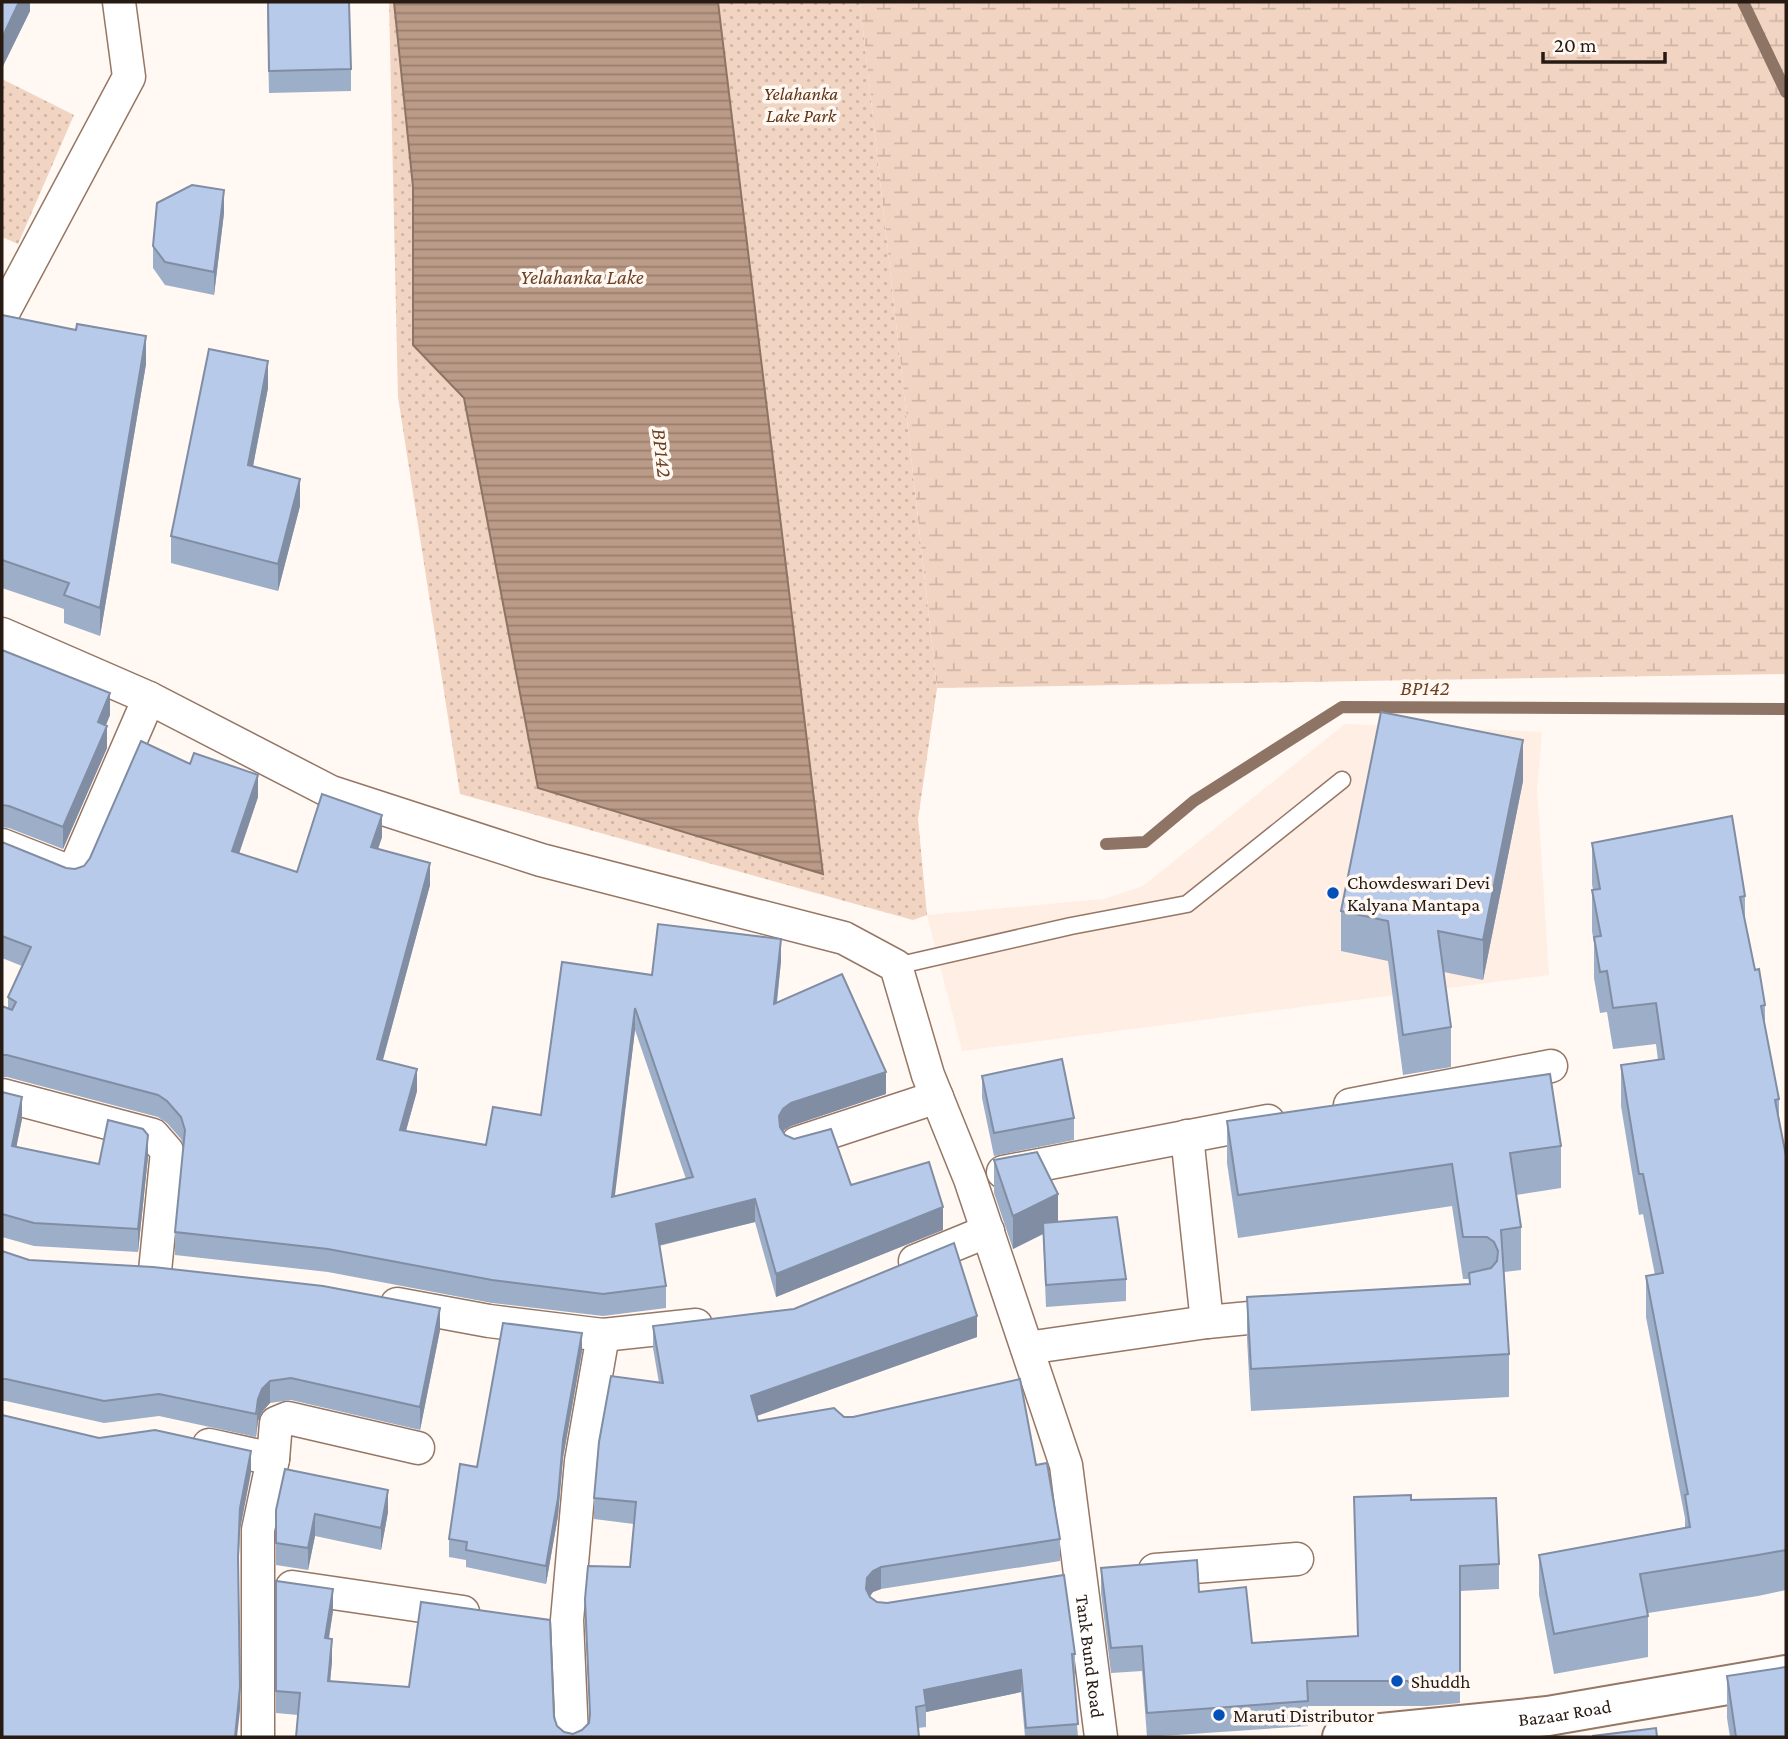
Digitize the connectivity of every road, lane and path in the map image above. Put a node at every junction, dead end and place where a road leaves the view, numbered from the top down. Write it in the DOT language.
graph roads {
  1 [pos="119,2"];
  2 [pos="2,314"];
  3 [pos="2,634"];
  4 [pos="149,698"];
  5 [pos="1342,780"];
  6 [pos="2,845"];
  7 [pos="896,966"];
  8 [pos="1551,1066"];
  9 [pos="2,1095"];
  10 [pos="937,1097"];
  11 [pos="1187,1136"];
  12 [pos="797,1143"];
  13 [pos="970,1179"];
  14 [pos="988,1231"];
  15 [pos="155,1272"];
  16 [pos="887,1272"];
  17 [pos="366,1298"];
  18 [pos="1317,1312"];
  19 [pos="721,1322"];
  20 [pos="1208,1322"];
  21 [pos="603,1335"];
  22 [pos="1027,1348"];
  23 [pos="182,1439"];
  24 [pos="418,1448"];
  25 [pos="273,1459"];
  26 [pos="1297,1559"];
  27 [pos="1091,1576"];
  28 [pos="256,1581"];
  29 [pos="498,1617"];
  30 [pos="1786,1675"];
  31 [pos="1521,1728"];
  32 [pos="258,1737"];
  33 [pos="572,1737"];
  34 [pos="1101,1737"];
  35 [pos="1342,1737"];
  1 -- 2 [label="street"];
  3 -- 4 [label="street"];
  4 -- 6 [label="street"];
  4 -- 7 [label="street"];
  5 -- 7 [label="lane"];
  7 -- 10 [label="street, Tank Bund Road"];
  8 -- 11 [label="street"];
  9 -- 15 [label="street"];
  10 -- 12 [label="street"];
  10 -- 13 [label="street, Tank Bund Road"];
  11 -- 13 [label="street"];
  11 -- 20 [label="street"];
  13 -- 14 [label="street, Tank Bund Road"];
  14 -- 16 [label="street"];
  14 -- 22 [label="street, Tank Bund Road"];
  17 -- 21 [label="street"];
  18 -- 20 [label="street"];
  19 -- 21 [label="street"];
  20 -- 22 [label="street"];
  21 -- 33 [label="street"];
  22 -- 27 [label="street, Tank Bund Road"];
  23 -- 25 [label="street"];
  24 -- 25 [label="street"];
  25 -- 28 [label="street"];
  26 -- 27 [label="street"];
  27 -- 34 [label="street, Tank Bund Road"];
  28 -- 29 [label="street"];
  28 -- 32 [label="street"];
  30 -- 31 [label="street, Bazaar Road"];
  31 -- 35 [label="street, Bazaar Road"];
}
